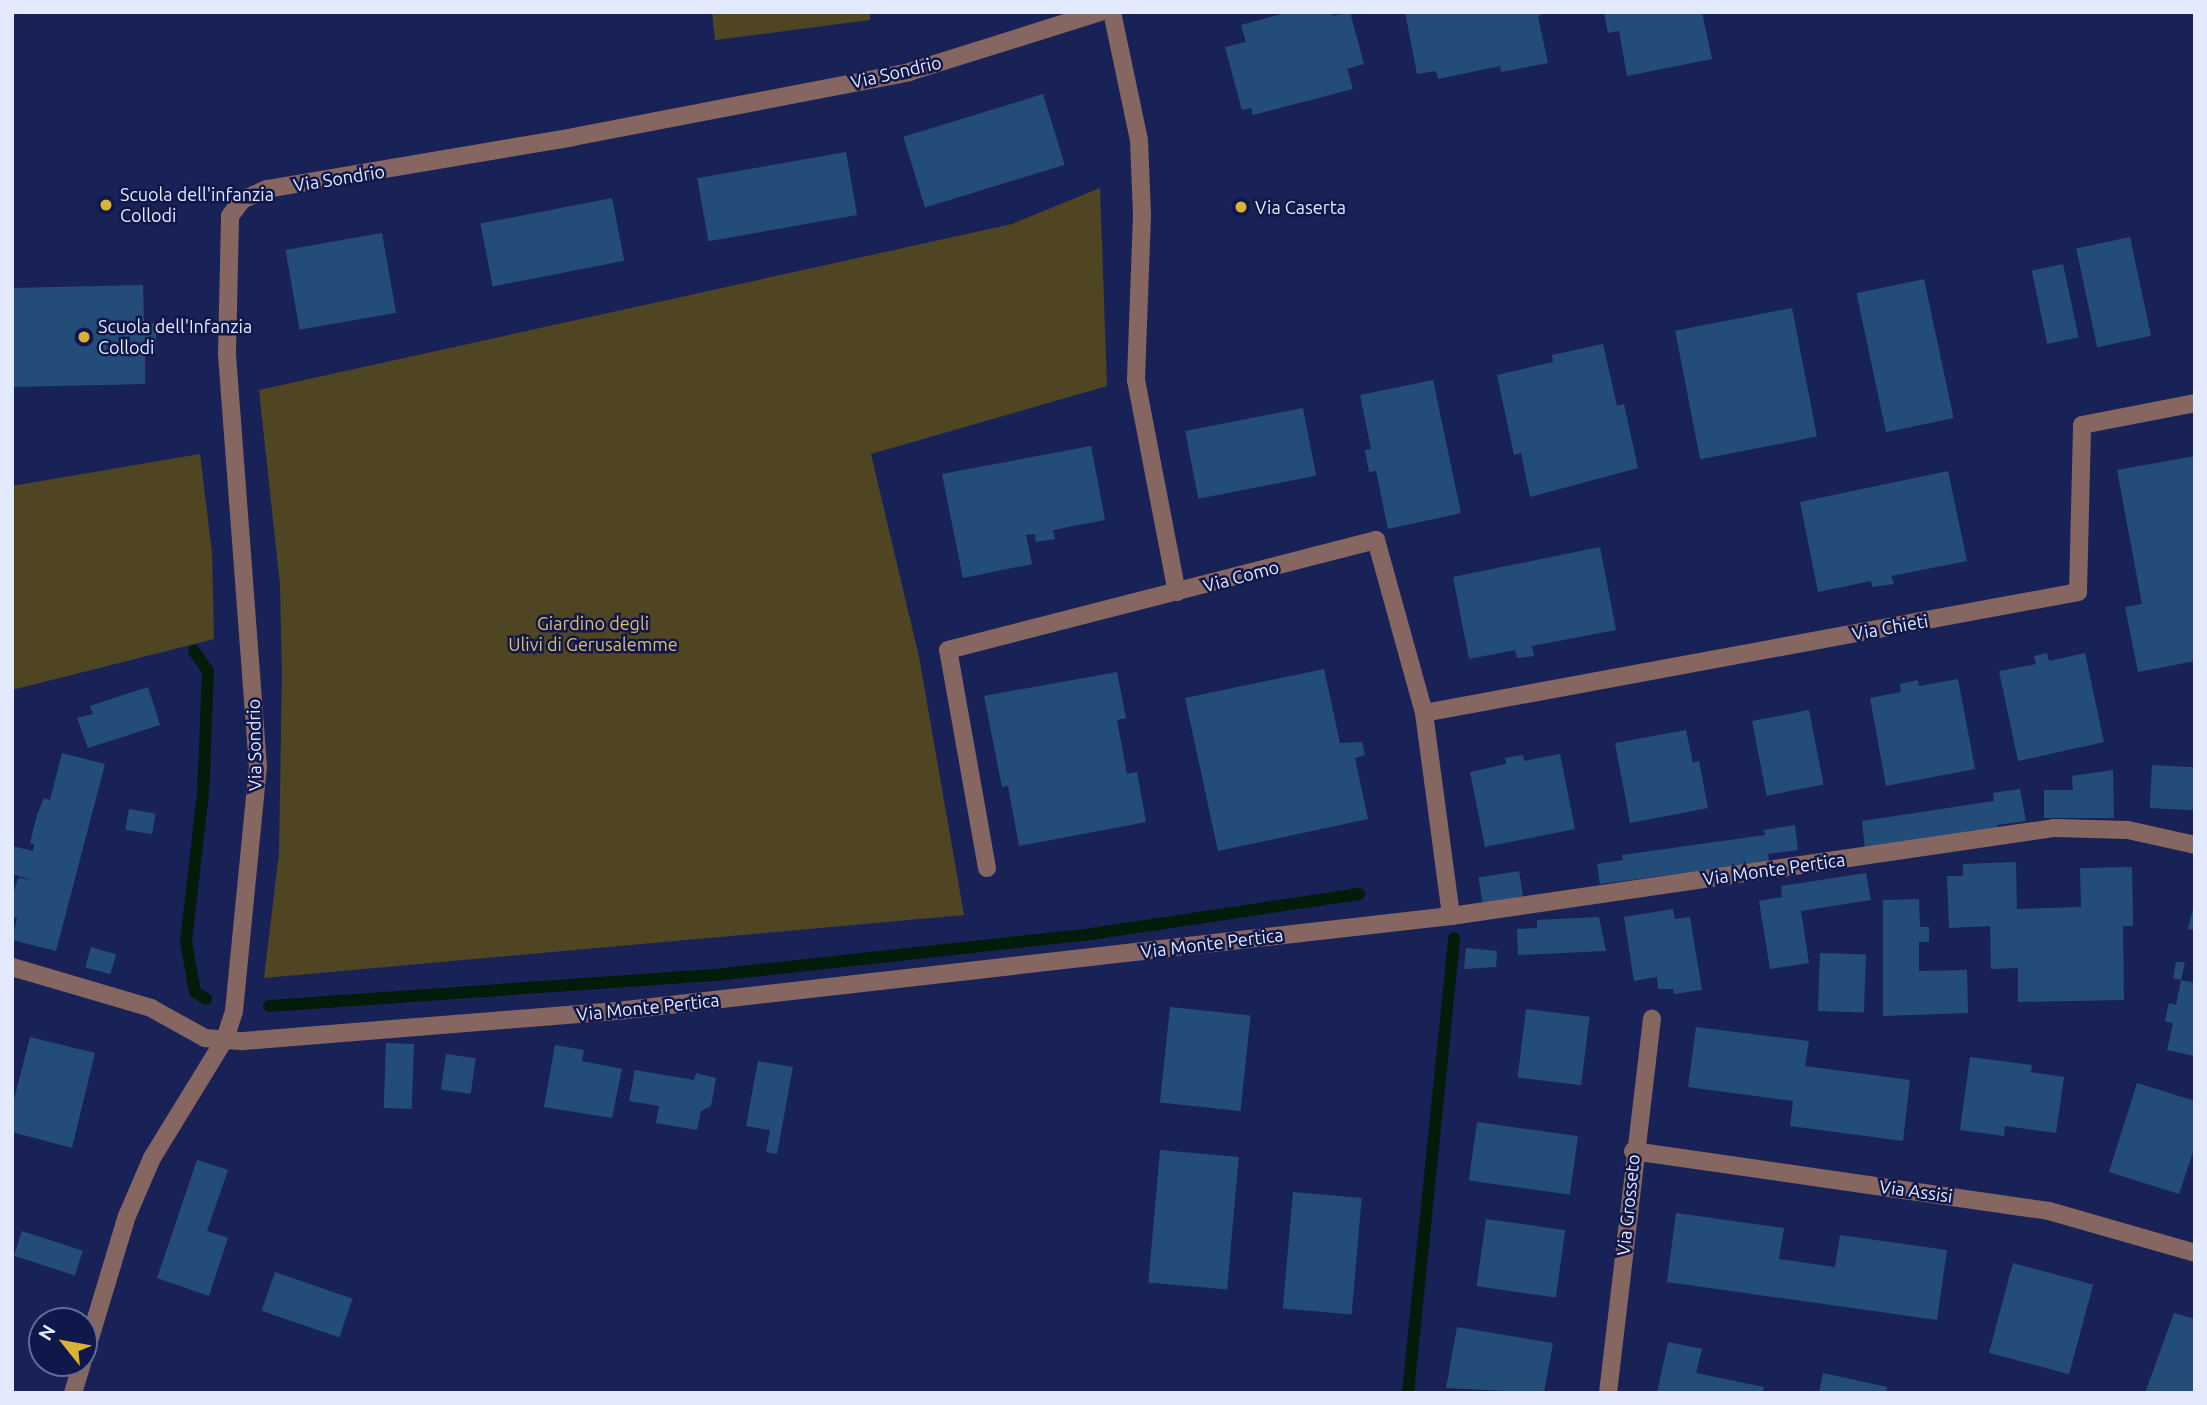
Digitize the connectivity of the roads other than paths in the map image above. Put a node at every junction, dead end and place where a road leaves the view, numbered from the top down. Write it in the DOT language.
graph roads {
  1 [pos="1100,12"];
  2 [pos="1112,12"];
  3 [pos="2195,403"];
  4 [pos="1177,592"];
  5 [pos="1424,713"];
  6 [pos="2195,845"];
  7 [pos="987,868"];
  8 [pos="1451,916"];
  9 [pos="12,967"];
  10 [pos="1652,1018"];
  11 [pos="225,1039"];
  12 [pos="1633,1151"];
  13 [pos="2195,1253"];
  14 [pos="98,1311"];
  15 [pos="1608,1393"];
  1 -- 11 [label="street, Via Sondrio"];
  2 -- 4 [label="street"];
  3 -- 5 [label="street, Via Chieti"];
  4 -- 5 [label="street, Via Como"];
  4 -- 7 [label="street, Via Como"];
  5 -- 8 [label="street, Via Como"];
  6 -- 8 [label="street, Via Monte Pertica"];
  8 -- 11 [label="street, Via Monte Pertica"];
  9 -- 11 [label="street, Via Monte Pertica"];
  10 -- 12 [label="street, Via Grosseto"];
  11 -- 14 [label="street"];
  12 -- 13 [label="street, Via Assisi"];
  12 -- 15 [label="street, Via Grosseto"];
}
